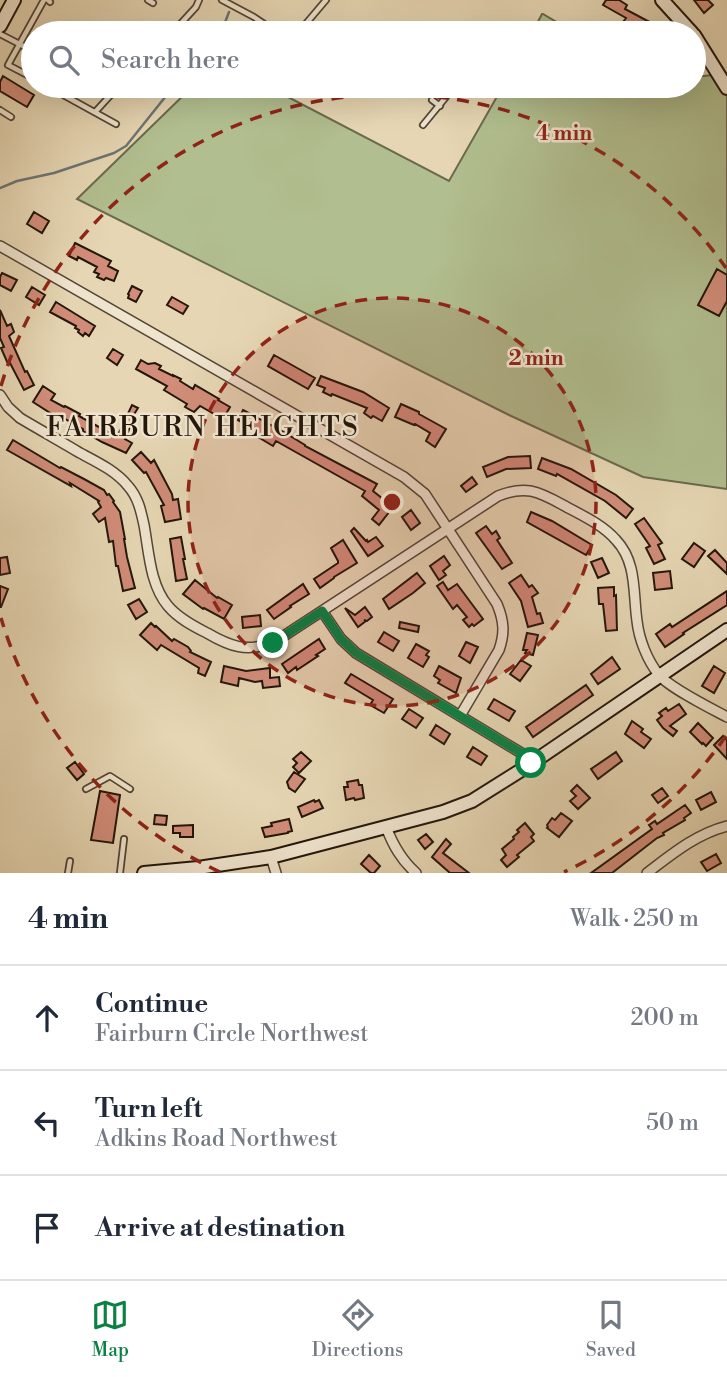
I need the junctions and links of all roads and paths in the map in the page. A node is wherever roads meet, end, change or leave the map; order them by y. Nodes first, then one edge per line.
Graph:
1 (14, 0) edge
2 (198, 0) edge
3 (222, 0) edge
4 (326, 0) edge
5 (662, 0) edge
6 (47, 1) edge
7 (320, 7) junction
8 (327, 13) dead end
9 (32, 21) edge
10 (183, 21) edge
11 (260, 21) edge
12 (309, 21) edge
13 (681, 21) edge
14 (0, 26) edge
15 (0, 34) edge
16 (21, 40) edge
17 (19, 44) junction
18 (706, 50) edge
19 (722, 69) edge
20 (21, 72) edge
21 (727, 88) edge
22 (71, 98) edge
23 (108, 98) edge
24 (445, 98) edge
25 (432, 100) dead end
26 (440, 106) junction
27 (0, 110) edge
28 (96, 111) junction
29 (11, 117) dead end
30 (116, 124) dead end
31 (423, 125) dead end
32 (0, 246) edge
33 (0, 395) edge
34 (448, 528) junction
35 (322, 611) junction
36 (727, 629) edge
37 (659, 676) junction
38 (460, 716) junction
39 (727, 717) edge
40 (531, 763) junction
41 (86, 789) dead end
42 (130, 789) dead end
43 (727, 826) edge
44 (386, 827) junction
45 (124, 839) dead end
46 (271, 857) junction
47 (70, 861) dead end
48 (68, 873) edge
49 (120, 873) edge
50 (144, 873) edge
51 (276, 873) edge
52 (416, 873) edge
53 (647, 873) edge

1 - 14 street
2 - 10 lane
3 - 11 lane
4 - 7 lane
5 - 13 street
6 - 9 lane
7 - 8 lane
7 - 12 lane
15 - 17 lane
16 - 17 lane
17 - 20 lane
18 - 19 street
19 - 21 street
22 - 28 lane
23 - 28 lane
24 - 26 lane
25 - 26 lane
26 - 31 lane
27 - 29 lane
28 - 30 lane
32 - 34 street
33 - 35 street
34 - 35 street
34 - 37 street
34 - 38 street
35 - 38 street
36 - 37 street
37 - 39 street
37 - 40 street
38 - 40 street
40 - 44 street
41 - 42 lane
43 - 53 street
44 - 46 street
44 - 52 street
45 - 49 lane
46 - 50 street
46 - 51 street
47 - 48 lane

